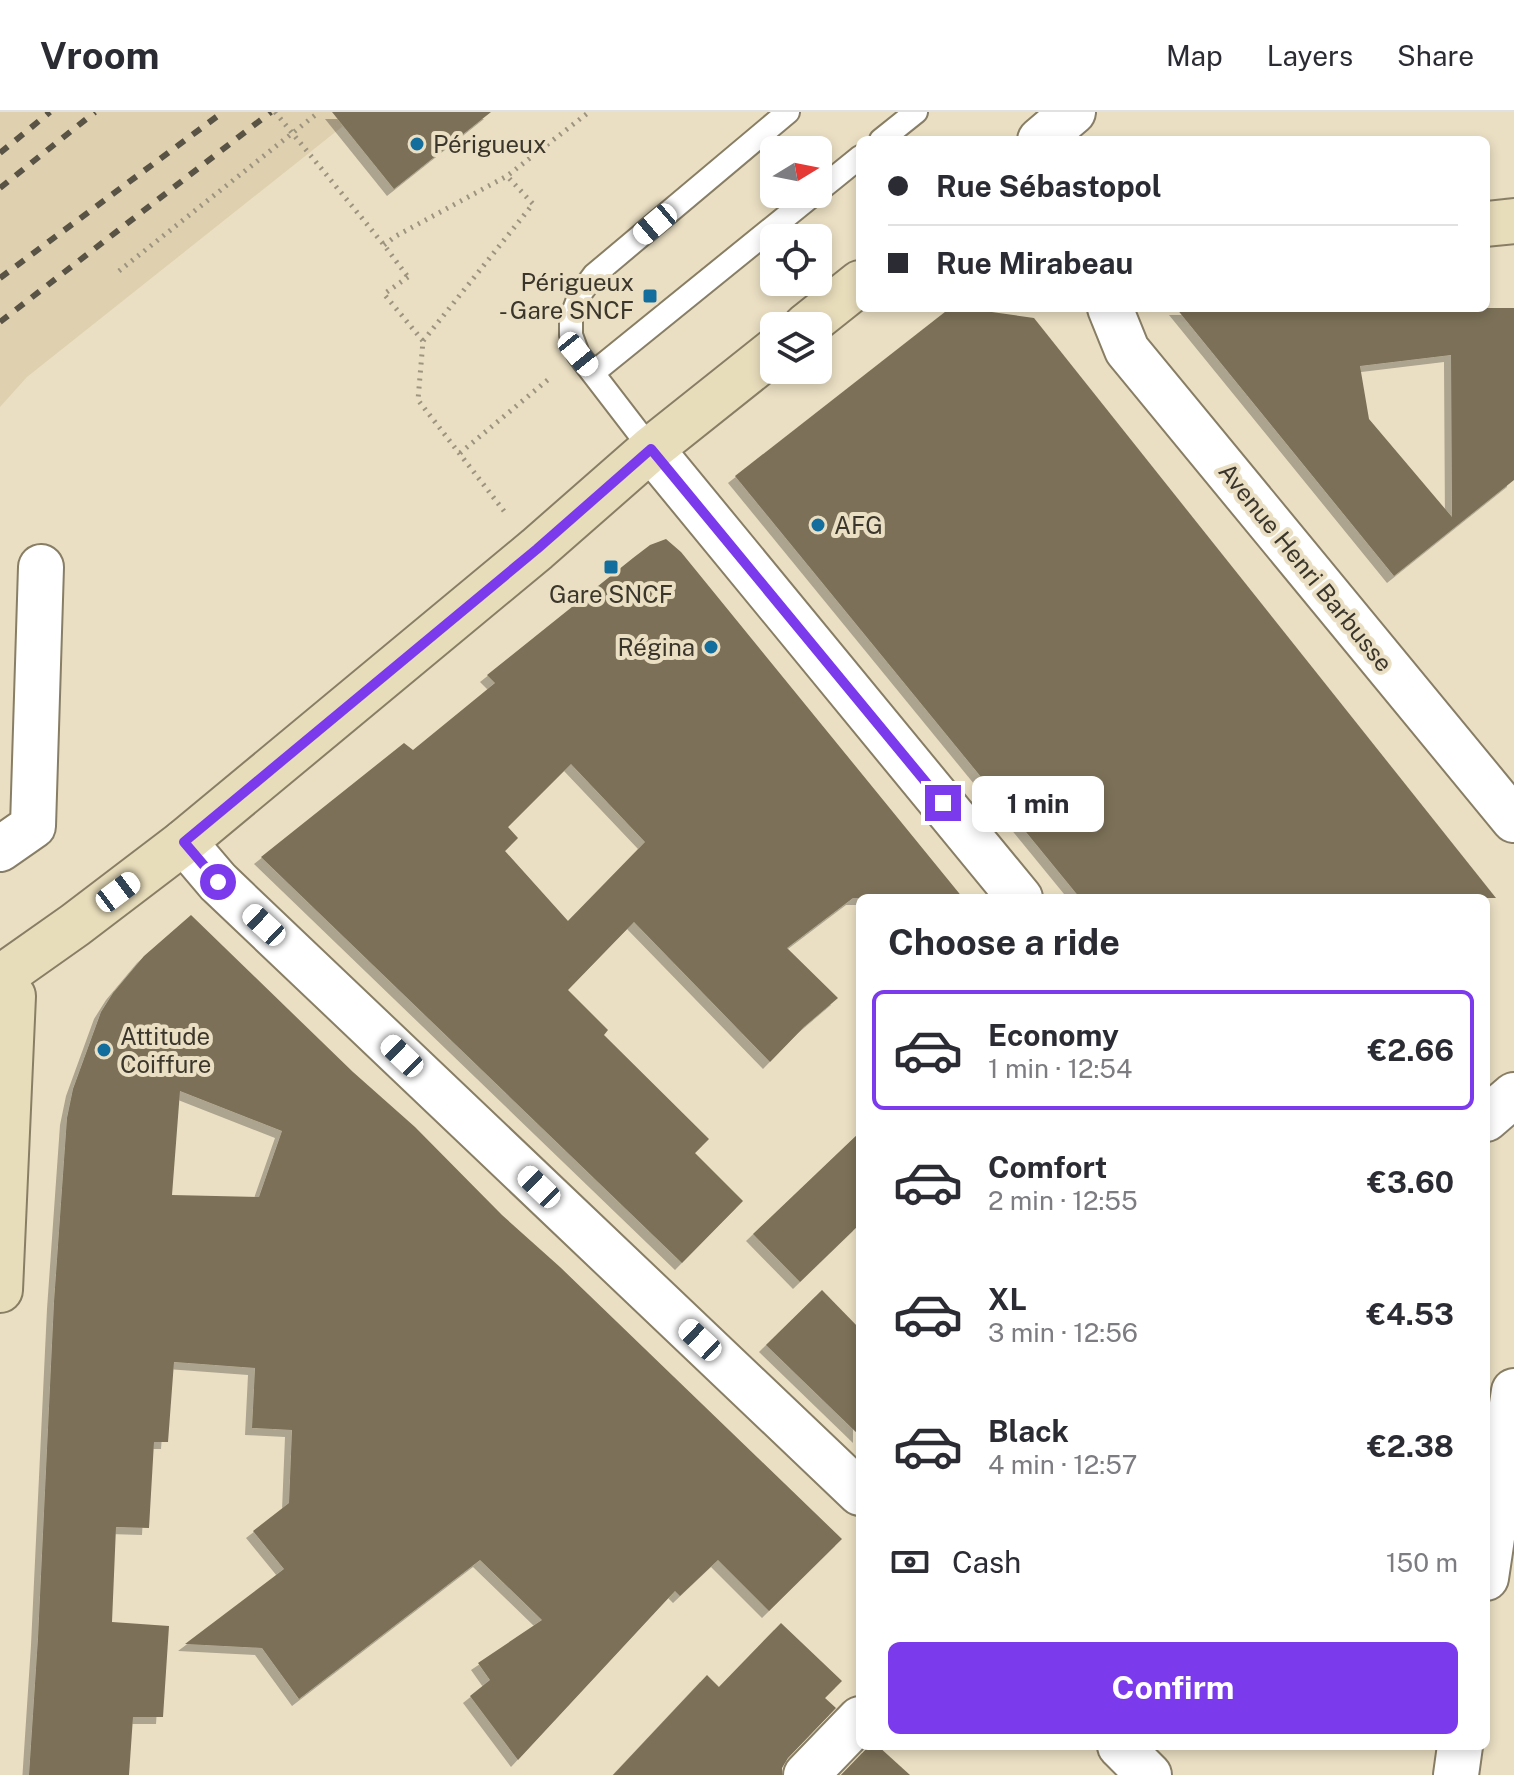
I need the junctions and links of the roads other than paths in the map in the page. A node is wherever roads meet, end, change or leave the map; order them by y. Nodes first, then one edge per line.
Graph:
1 (788, 112) edge
2 (916, 112) edge
3 (1073, 112) edge
4 (886, 136) edge
5 (1045, 136) edge
6 (856, 160) edge
7 (832, 179) edge
8 (796, 208) edge
9 (1514, 221) edge
10 (1490, 224) edge
11 (856, 286) edge
12 (824, 312) edge
13 (1112, 312) edge
14 (760, 362) edge
15 (593, 373) junction
16 (651, 449) junction
17 (41, 567) dead end
18 (1514, 820) edge
19 (184, 842) junction
20 (0, 849) edge
21 (1017, 894) edge
22 (0, 978) edge
23 (1514, 1095) edge
24 (1490, 1116) edge
25 (0, 1290) edge
26 (1514, 1391) edge
27 (856, 1489) edge
28 (1490, 1551) edge
29 (856, 1723) edge
30 (1124, 1750) edge
31 (1459, 1750) edge
32 (806, 1775) edge
33 (1149, 1775) edge
34 (1456, 1775) edge

1 - 15 lane
2 - 4 lane
3 - 5 street
6 - 7 lane
8 - 15 lane
9 - 10 street
11 - 12 street
13 - 18 street, Avenue Henri Barbusse
14 - 16 street
15 - 16 lane
16 - 19 street
16 - 21 street
17 - 20 street
19 - 22 street
19 - 27 street
22 - 25 street
23 - 24 street
26 - 28 street
29 - 32 street
30 - 33 street
31 - 34 street

